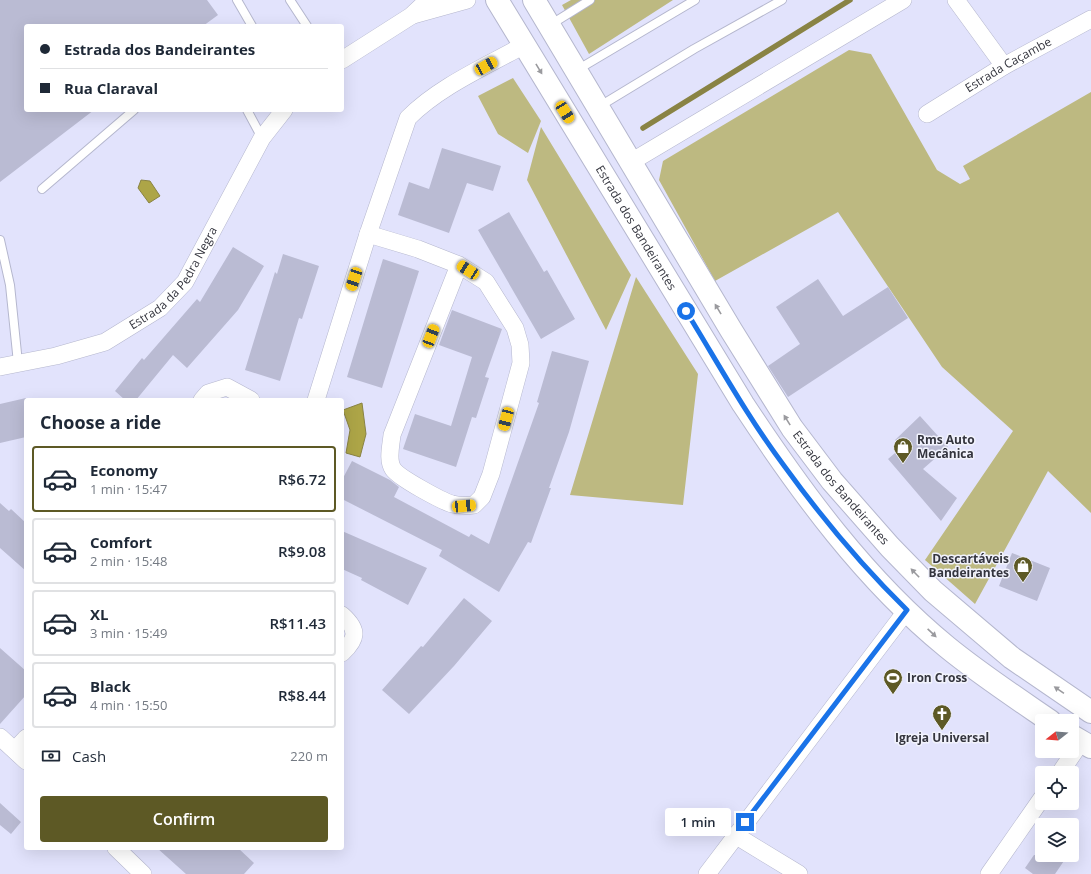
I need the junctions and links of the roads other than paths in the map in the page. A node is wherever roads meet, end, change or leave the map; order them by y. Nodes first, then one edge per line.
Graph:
1 (237, 0) edge
2 (290, 0) edge
3 (428, 0) edge
4 (467, 0) edge
5 (496, 0) edge
6 (534, 0) edge
7 (590, 0) edge
8 (695, 0) edge
9 (782, 0) edge
10 (903, 0) edge
11 (956, 0) edge
12 (411, 16) junction
13 (1091, 19) edge
14 (251, 24) edge
15 (306, 24) edge
16 (550, 25) junction
17 (524, 45) junction
18 (344, 59) edge
19 (1004, 66) junction
20 (576, 70) junction
21 (598, 107) junction
22 (132, 112) edge
23 (248, 112) edge
24 (282, 112) edge
25 (927, 114) dead end
26 (262, 138) junction
27 (631, 162) junction
28 (42, 189) dead end
29 (368, 234) junction
30 (0, 240) edge
31 (459, 265) junction
32 (18, 364) junction
33 (0, 367) edge
34 (204, 398) edge
35 (247, 398) edge
36 (317, 398) edge
37 (907, 610) junction
38 (344, 617) edge
39 (344, 651) edge
40 (1091, 712) edge
41 (1040, 714) edge
42 (0, 737) edge
43 (1082, 742) edge
44 (22, 750) edge
45 (1065, 766) edge
46 (1035, 808) edge
47 (736, 835) junction
48 (118, 850) edge
49 (143, 874) edge
50 (707, 874) edge
51 (799, 874) edge
52 (989, 874) edge

1 - 14 lane
2 - 15 lane
3 - 12 street
4 - 12 street
5 - 17 main road, Estrada dos Bandeirantes
6 - 16 main road, Estrada dos Bandeirantes
7 - 16 lane
8 - 20 lane
9 - 21 lane
10 - 27 street
11 - 19 street
12 - 18 street
13 - 19 street, Estrada Caçambe
16 - 20 main road, Estrada dos Bandeirantes
17 - 29 street
17 -> 37 main road, Estrada dos Bandeirantes
19 - 25 street, Estrada Caçambe
20 - 21 main road, Estrada dos Bandeirantes
21 - 27 main road, Estrada dos Bandeirantes
22 - 28 lane
23 - 26 lane
24 - 26 street, Estrada da Pedra Negra
26 - 32 street, Estrada da Pedra Negra
40 -> 27 main road, Estrada dos Bandeirantes
29 - 31 street
29 - 36 street
30 - 32 lane
31 - 31 street
32 - 33 street, Estrada da Pedra Negra
34 - 35 street
37 -> 41 main road, Estrada dos Bandeirantes
37 - 47 street
38 - 39 street
42 - 44 street
43 - 45 street
46 - 52 street
47 - 50 street
47 - 51 street
48 - 49 street

